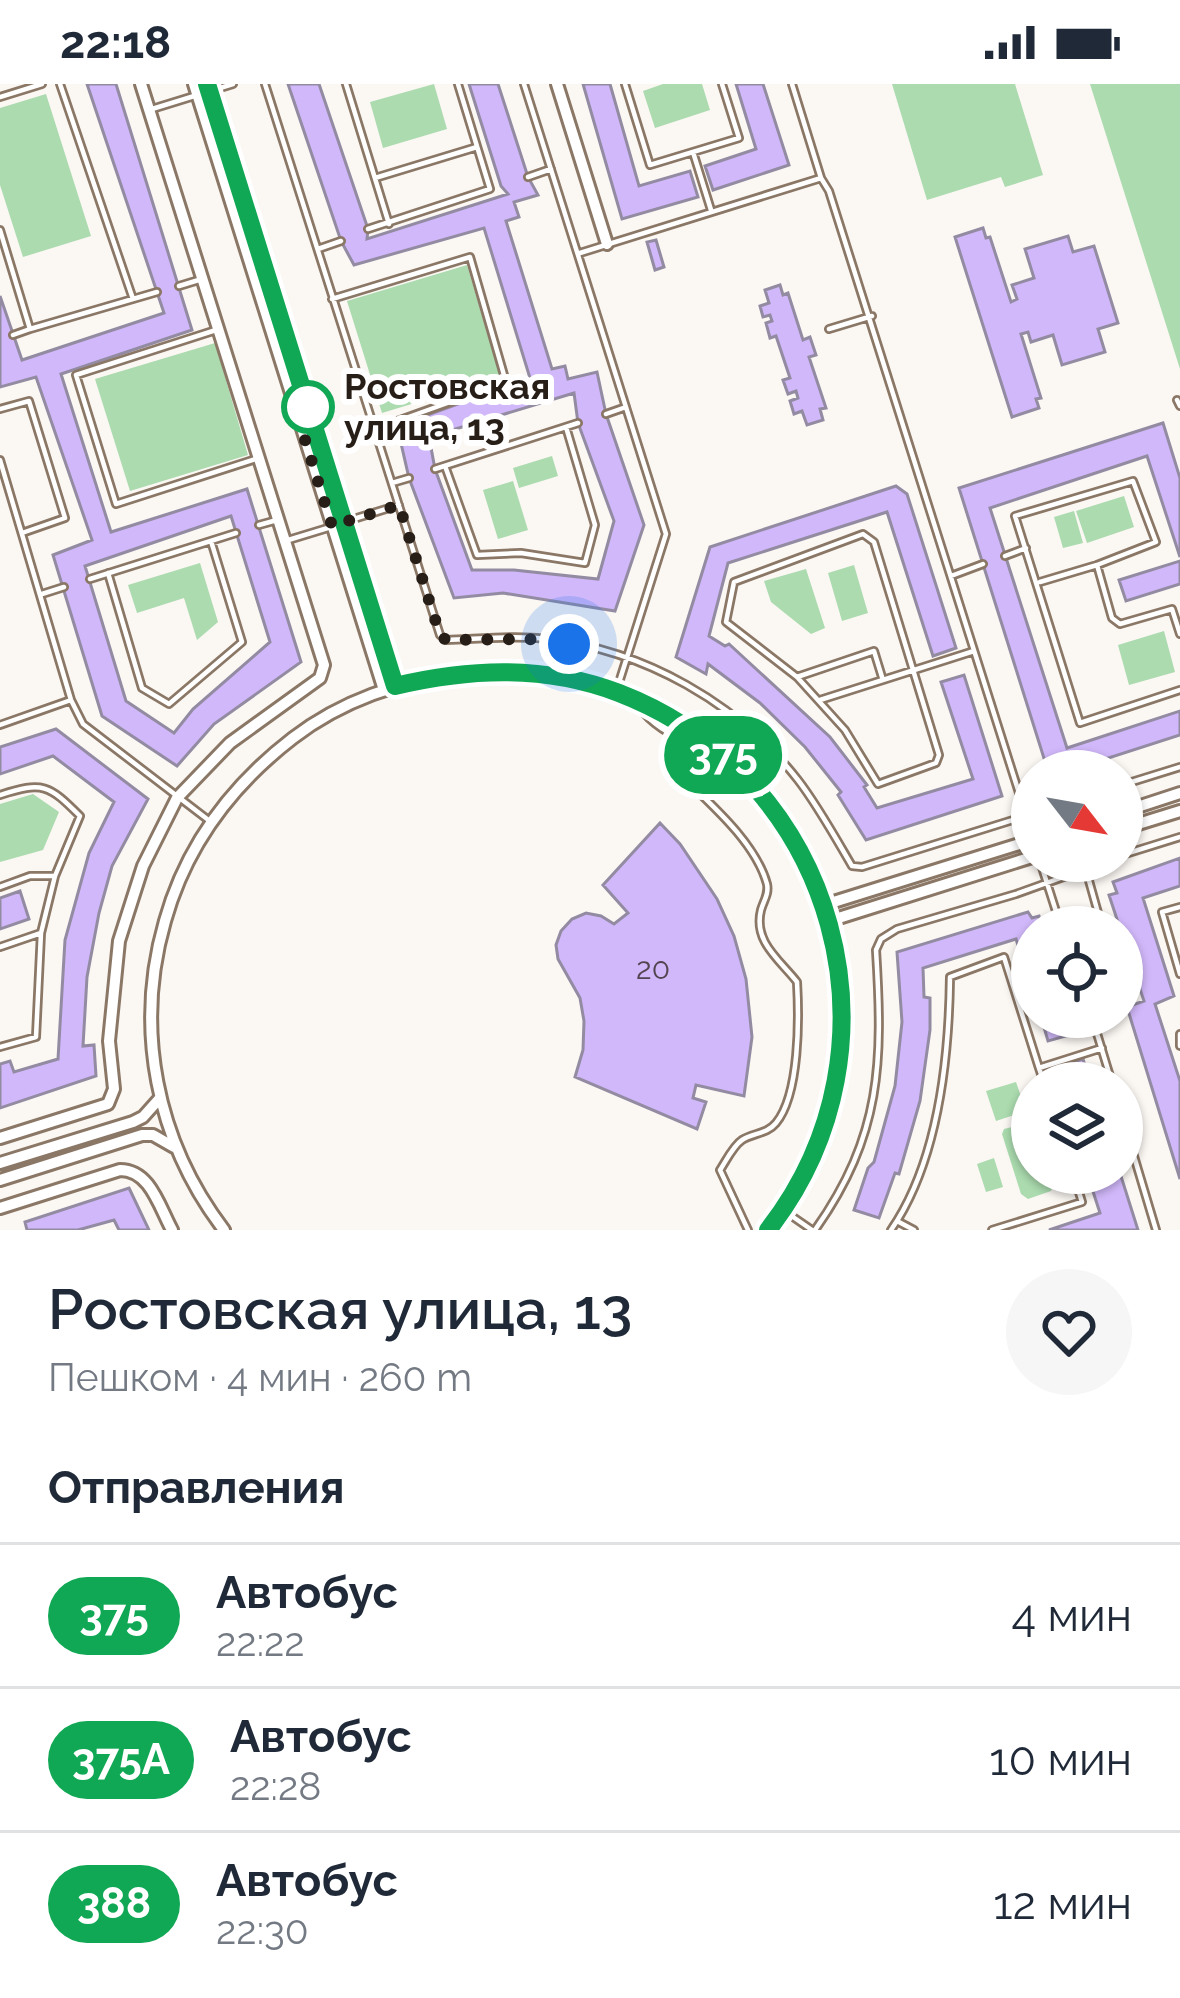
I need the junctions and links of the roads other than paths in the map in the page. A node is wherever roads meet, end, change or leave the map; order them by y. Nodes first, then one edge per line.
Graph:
1 (42, 84) edge
2 (60, 84) edge
3 (141, 84) edge
4 (233, 84) edge
5 (265, 84) edge
6 (346, 84) edge
7 (458, 84) edge
8 (524, 84) edge
9 (557, 84) edge
10 (625, 84) edge
11 (722, 84) edge
12 (792, 84) edge
13 (202, 89) edge
14 (0, 97) edge
15 (150, 110) junction
16 (477, 147) junction
17 (693, 152) junction
18 (551, 169) junction
19 (528, 177) dead end
20 (375, 178) junction
21 (821, 178) junction
22 (501, 186) dead end
23 (490, 189) junction
24 (711, 212) junction
25 (389, 224) junction
26 (368, 229) dead end
27 (0, 230) edge
28 (341, 241) dead end
29 (607, 244) junction
30 (316, 249) junction
31 (578, 254) junction
32 (203, 279) junction
33 (179, 286) dead end
34 (158, 292) dead end
35 (133, 299) junction
36 (332, 299) junction
37 (872, 316) junction
38 (30, 329) junction
39 (219, 329) junction
40 (829, 329) dead end
41 (13, 335) dead end
42 (626, 407) junction
43 (0, 409) edge
44 (606, 414) dead end
45 (578, 423) dead end
46 (566, 427) junction
47 (374, 429) junction
48 (259, 458) junction
49 (0, 460) edge
50 (445, 466) junction
51 (435, 469) dead end
52 (409, 478) dead end
53 (392, 483) junction
54 (399, 505) junction
55 (278, 519) junction
56 (338, 524) junction
57 (259, 525) dead end
58 (236, 532) dead end
59 (22, 533) junction
60 (211, 541) junction
61 (285, 541) junction
62 (1026, 548) junction
63 (1005, 556) dead end
64 (982, 564) dead end
65 (1097, 565) junction
66 (108, 573) junction
67 (951, 575) junction
68 (90, 579) dead end
69 (1037, 583) junction
70 (64, 587) dead end
71 (42, 594) junction
72 (1180, 634) edge
73 (974, 651) junction
74 (626, 658) junction
75 (913, 669) junction
76 (797, 677) junction
77 (883, 679) junction
78 (390, 688) junction
79 (1180, 690) edge
80 (616, 692) junction
81 (71, 700) junction
82 (818, 700) junction
83 (637, 701) junction
84 (0, 724) edge
85 (1011, 761) edge
86 (1180, 767) edge
87 (1143, 778) edge
88 (1180, 794) edge
89 (0, 795) edge
90 (177, 798) junction
91 (1143, 805) edge
92 (1180, 811) edge
93 (1011, 821) edge
94 (211, 822) junction
95 (1143, 822) edge
96 (1180, 837) edge
97 (1011, 844) edge
98 (1143, 848) edge
99 (1011, 864) edge
100 (56, 876) junction
101 (1044, 882) edge
102 (0, 887) edge
103 (824, 905) junction
104 (1180, 907) edge
105 (829, 921) junction
106 (40, 933) junction
107 (0, 947) edge
108 (1179, 963) edge
109 (1180, 974) edge
110 (1180, 1034) edge
111 (1099, 1038) edge
112 (1180, 1046) edge
113 (0, 1047) edge
114 (1102, 1048) junction
115 (1037, 1062) edge
116 (1058, 1062) edge
117 (1106, 1062) edge
118 (160, 1098) junction
119 (0, 1138) edge
120 (176, 1148) junction
121 (0, 1163) edge
122 (0, 1180) edge
123 (1143, 1186) edge
124 (1079, 1194) edge
125 (0, 1208) edge
126 (783, 1210) junction
127 (897, 1221) junction
128 (172, 1230) edge
129 (224, 1230) edge
130 (748, 1230) edge
131 (768, 1230) edge
132 (814, 1230) edge
133 (891, 1230) edge
134 (914, 1230) edge
135 (992, 1230) edge
136 (1156, 1230) edge

1 - 14 lane
2 - 35 lane
3 - 15 street
4 - 13 lane
5 - 30 lane
6 - 20 lane
7 - 16 lane
8 - 18 lane
9 - 29 street
10 - 17 lane
11 - 17 lane
12 - 21 lane
13 - 15 lane
13 - 56 street
15 - 32 street
16 - 20 lane
16 - 23 lane
17 - 24 lane
18 - 19 lane
18 - 31 lane
20 - 25 lane
21 - 24 lane
21 - 37 lane
22 - 23 lane
23 - 25 lane
24 - 29 lane
25 - 26 lane
27 - 38 lane
28 - 30 lane
29 - 31 lane
30 - 36 lane
31 - 42 lane
32 - 33 lane
32 - 39 street
34 - 35 lane
35 - 38 lane
36 - 47 lane
36 - 47 lane
37 - 40 lane
37 - 67 lane
38 - 41 lane
39 - 48 street
39 - 48 lane
42 - 44 lane
42 - 74 lane
43 - 59 lane
45 - 46 lane
46 - 50 lane
46 - 50 lane
47 - 53 lane
48 - 55 street
49 - 59 lane
50 - 51 lane
52 - 53 lane
53 - 54 lane
54 - 56 lane
54 - 74 lane
55 - 57 lane
55 - 61 street
56 - 61 lane
56 - 78 street
58 - 60 lane
59 - 71 lane
60 - 66 lane
60 - 66 lane
61 - 90 street
62 - 63 lane
62 - 65 lane
62 - 69 lane
64 - 67 lane
65 - 69 lane
65 - 72 lane
66 - 68 lane
67 - 73 lane
69 - 79 lane
70 - 71 lane
71 - 81 lane
73 - 75 lane
73 - 85 lane
74 - 80 lane
74 - 93 lane
75 - 76 lane
75 - 77 lane
75 - 82 lane
76 - 77 lane
76 - 82 lane
77 - 82 lane
78 - 80 street
78 - 94 street
80 - 83 street
81 - 84 lane
81 - 90 lane
83 - 103 street
83 - 130 lane
86 - 87 lane
88 - 91 street
89 - 100 lane
90 - 94 lane
90 - 119 street
92 - 95 street
94 - 118 street
96 - 98 lane
97 - 103 street
99 - 105 street
100 - 102 lane
100 - 106 lane
101 - 132 lane
103 - 105 street
104 - 108 lane
105 - 126 street
106 - 107 lane
106 - 113 lane
108 - 109 lane
110 - 112 lane
111 - 114 lane
114 - 116 lane
114 - 117 lane
115 - 127 lane
118 - 120 street
118 - 121 street
120 - 122 street
120 - 129 street
123 - 136 lane
124 - 135 lane
125 - 128 street
126 - 131 street
126 - 132 lane
127 - 133 lane
127 - 134 lane

